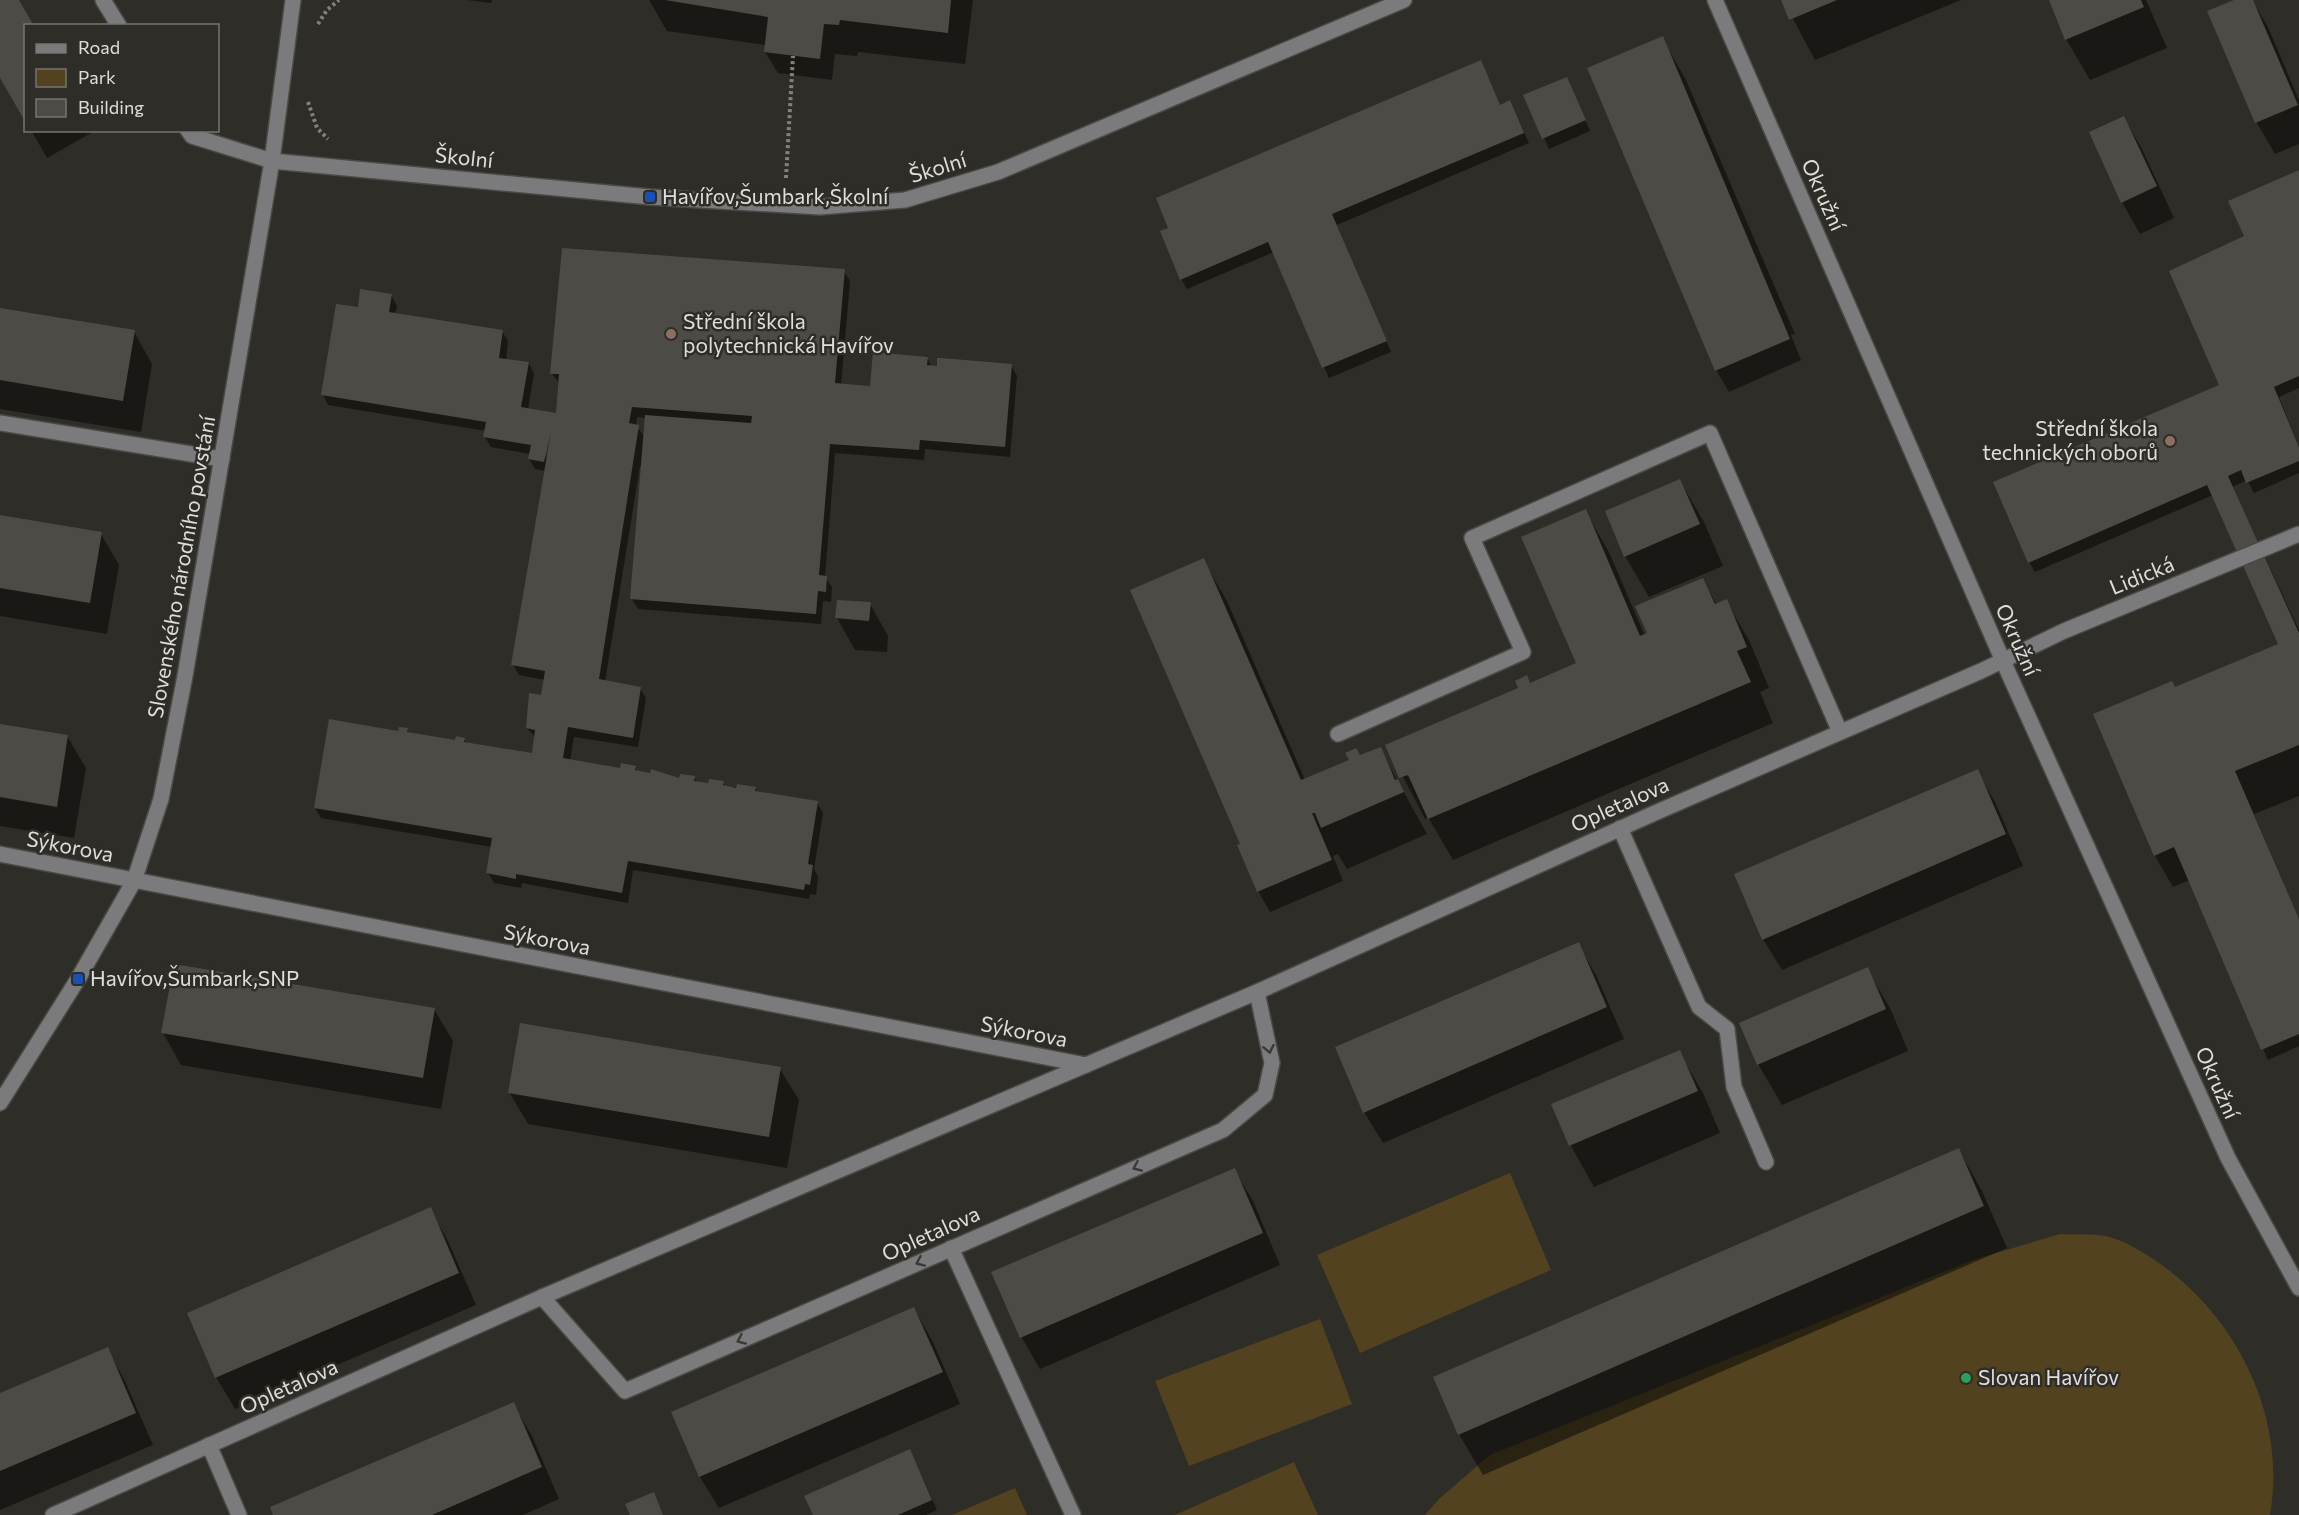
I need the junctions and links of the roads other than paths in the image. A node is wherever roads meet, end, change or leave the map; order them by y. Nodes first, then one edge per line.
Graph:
1 (103, 0) edge
2 (293, 0) edge
3 (1404, 0) edge
4 (1715, 0) edge
5 (118, 24) edge
6 (189, 132) edge
7 (272, 161) junction
8 (0, 423) edge
9 (222, 459) junction
10 (2299, 534) edge
11 (2002, 661) junction
12 (1840, 732) junction
13 (1338, 734) dead end
14 (1620, 828) junction
15 (0, 854) edge
16 (134, 881) junction
17 (1257, 992) junction
18 (1086, 1065) junction
19 (0, 1104) edge
20 (1766, 1162) dead end
21 (951, 1248) junction
22 (2299, 1288) edge
23 (542, 1297) junction
24 (209, 1446) junction
25 (53, 1515) edge
26 (239, 1515) edge
27 (1073, 1515) edge

1 - 5 street
2 - 7 street, Slovenského národního povstání
3 - 7 street, Školní
4 - 11 street, Okružní
6 - 7 street, Školní
7 - 9 street, Slovenského národního povstání
8 - 9 street
9 - 16 street, Slovenského národního povstání
10 - 11 street, Lidická
11 - 12 street, Opletalova
11 - 22 street, Okružní
12 - 13 street
12 - 14 street, Opletalova
14 - 17 street, Opletalova
14 - 20 street
15 - 16 street, Sýkorova
16 - 18 street, Sýkorova
16 - 19 street, Slovenského národního povstání
17 - 18 street, Opletalova
17 -> 21 street, Opletalova
18 - 23 street, Opletalova
21 -> 23 street, Opletalova
21 - 27 street
23 - 24 street, Opletalova
24 - 25 street, Opletalova
24 - 26 street

